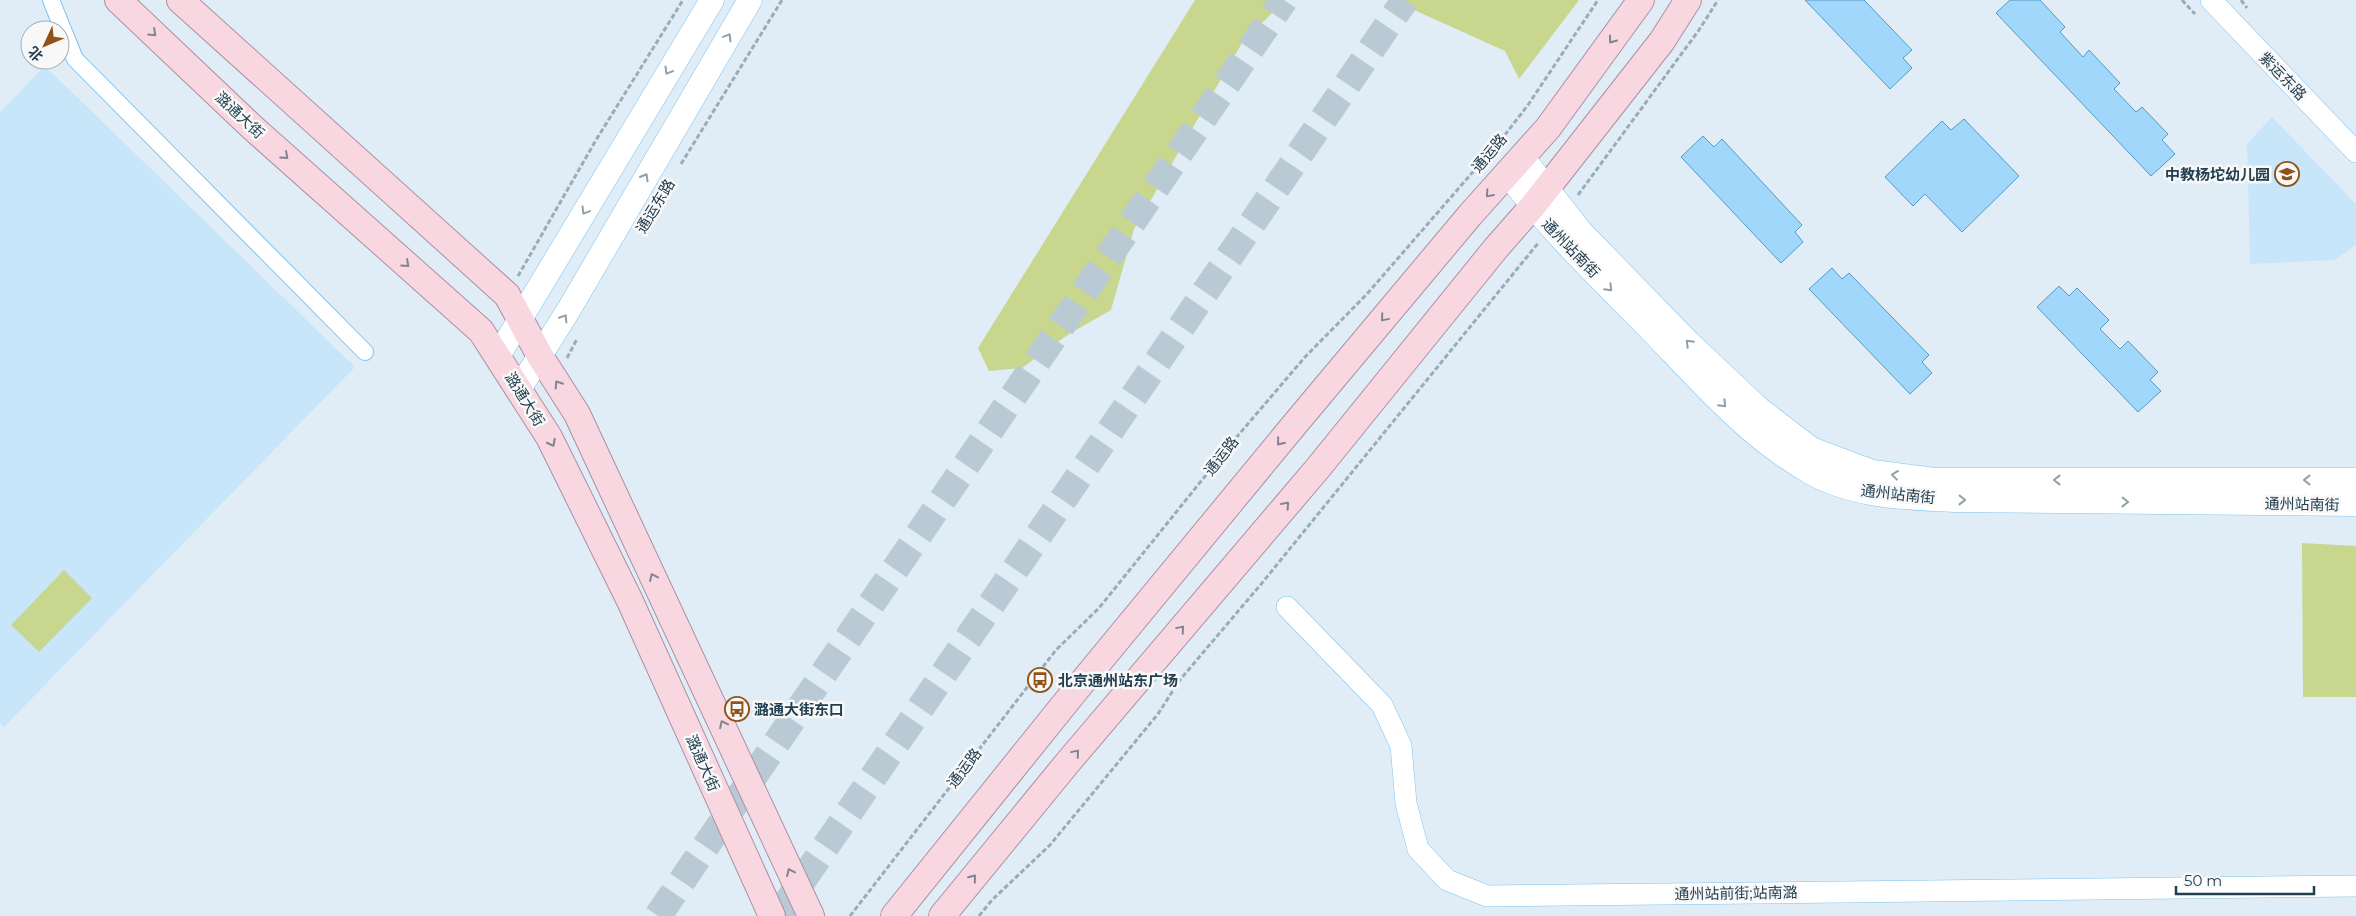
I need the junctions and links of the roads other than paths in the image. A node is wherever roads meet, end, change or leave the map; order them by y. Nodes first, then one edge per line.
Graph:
1 (51, 0) edge
2 (118, 0) edge
3 (180, 0) edge
4 (712, 0) edge
5 (750, 0) edge
6 (1641, 0) edge
7 (1688, 0) edge
8 (2211, 0) edge
9 (2356, 152) edge
10 (1514, 165) junction
11 (1540, 197) junction
12 (1558, 220) junction
13 (520, 321) junction
14 (365, 352) dead end
15 (498, 356) junction
16 (540, 356) junction
17 (519, 388) junction
18 (2356, 480) edge
19 (2356, 504) edge
20 (1287, 607) dead end
21 (2356, 886) edge
22 (772, 916) edge
23 (811, 916) edge
24 (894, 916) edge
25 (942, 916) edge

1 - 14 street
2 -> 15 main road, 潞通大街
3 - 13 main road
4 -> 13 main road
16 -> 5 main road, 通运东路
6 -> 10 main road, 通运路
7 - 11 main road
8 - 9 street, 紫运东路
10 - 11 main road, 通州站南街
10 -> 24 main road, 通运路
11 - 12 main road, 通州站南街
25 -> 11 main road
18 -> 12 main road, 通州站南街
12 -> 19 main road, 通州站南街
13 - 15 main road
13 - 16 main road
15 - 17 main road, 潞通大街
16 - 17 main road, 通运东路
23 -> 16 main road
17 -> 22 main road, 潞通大街
20 - 21 street, 通州站前街;站南潞

